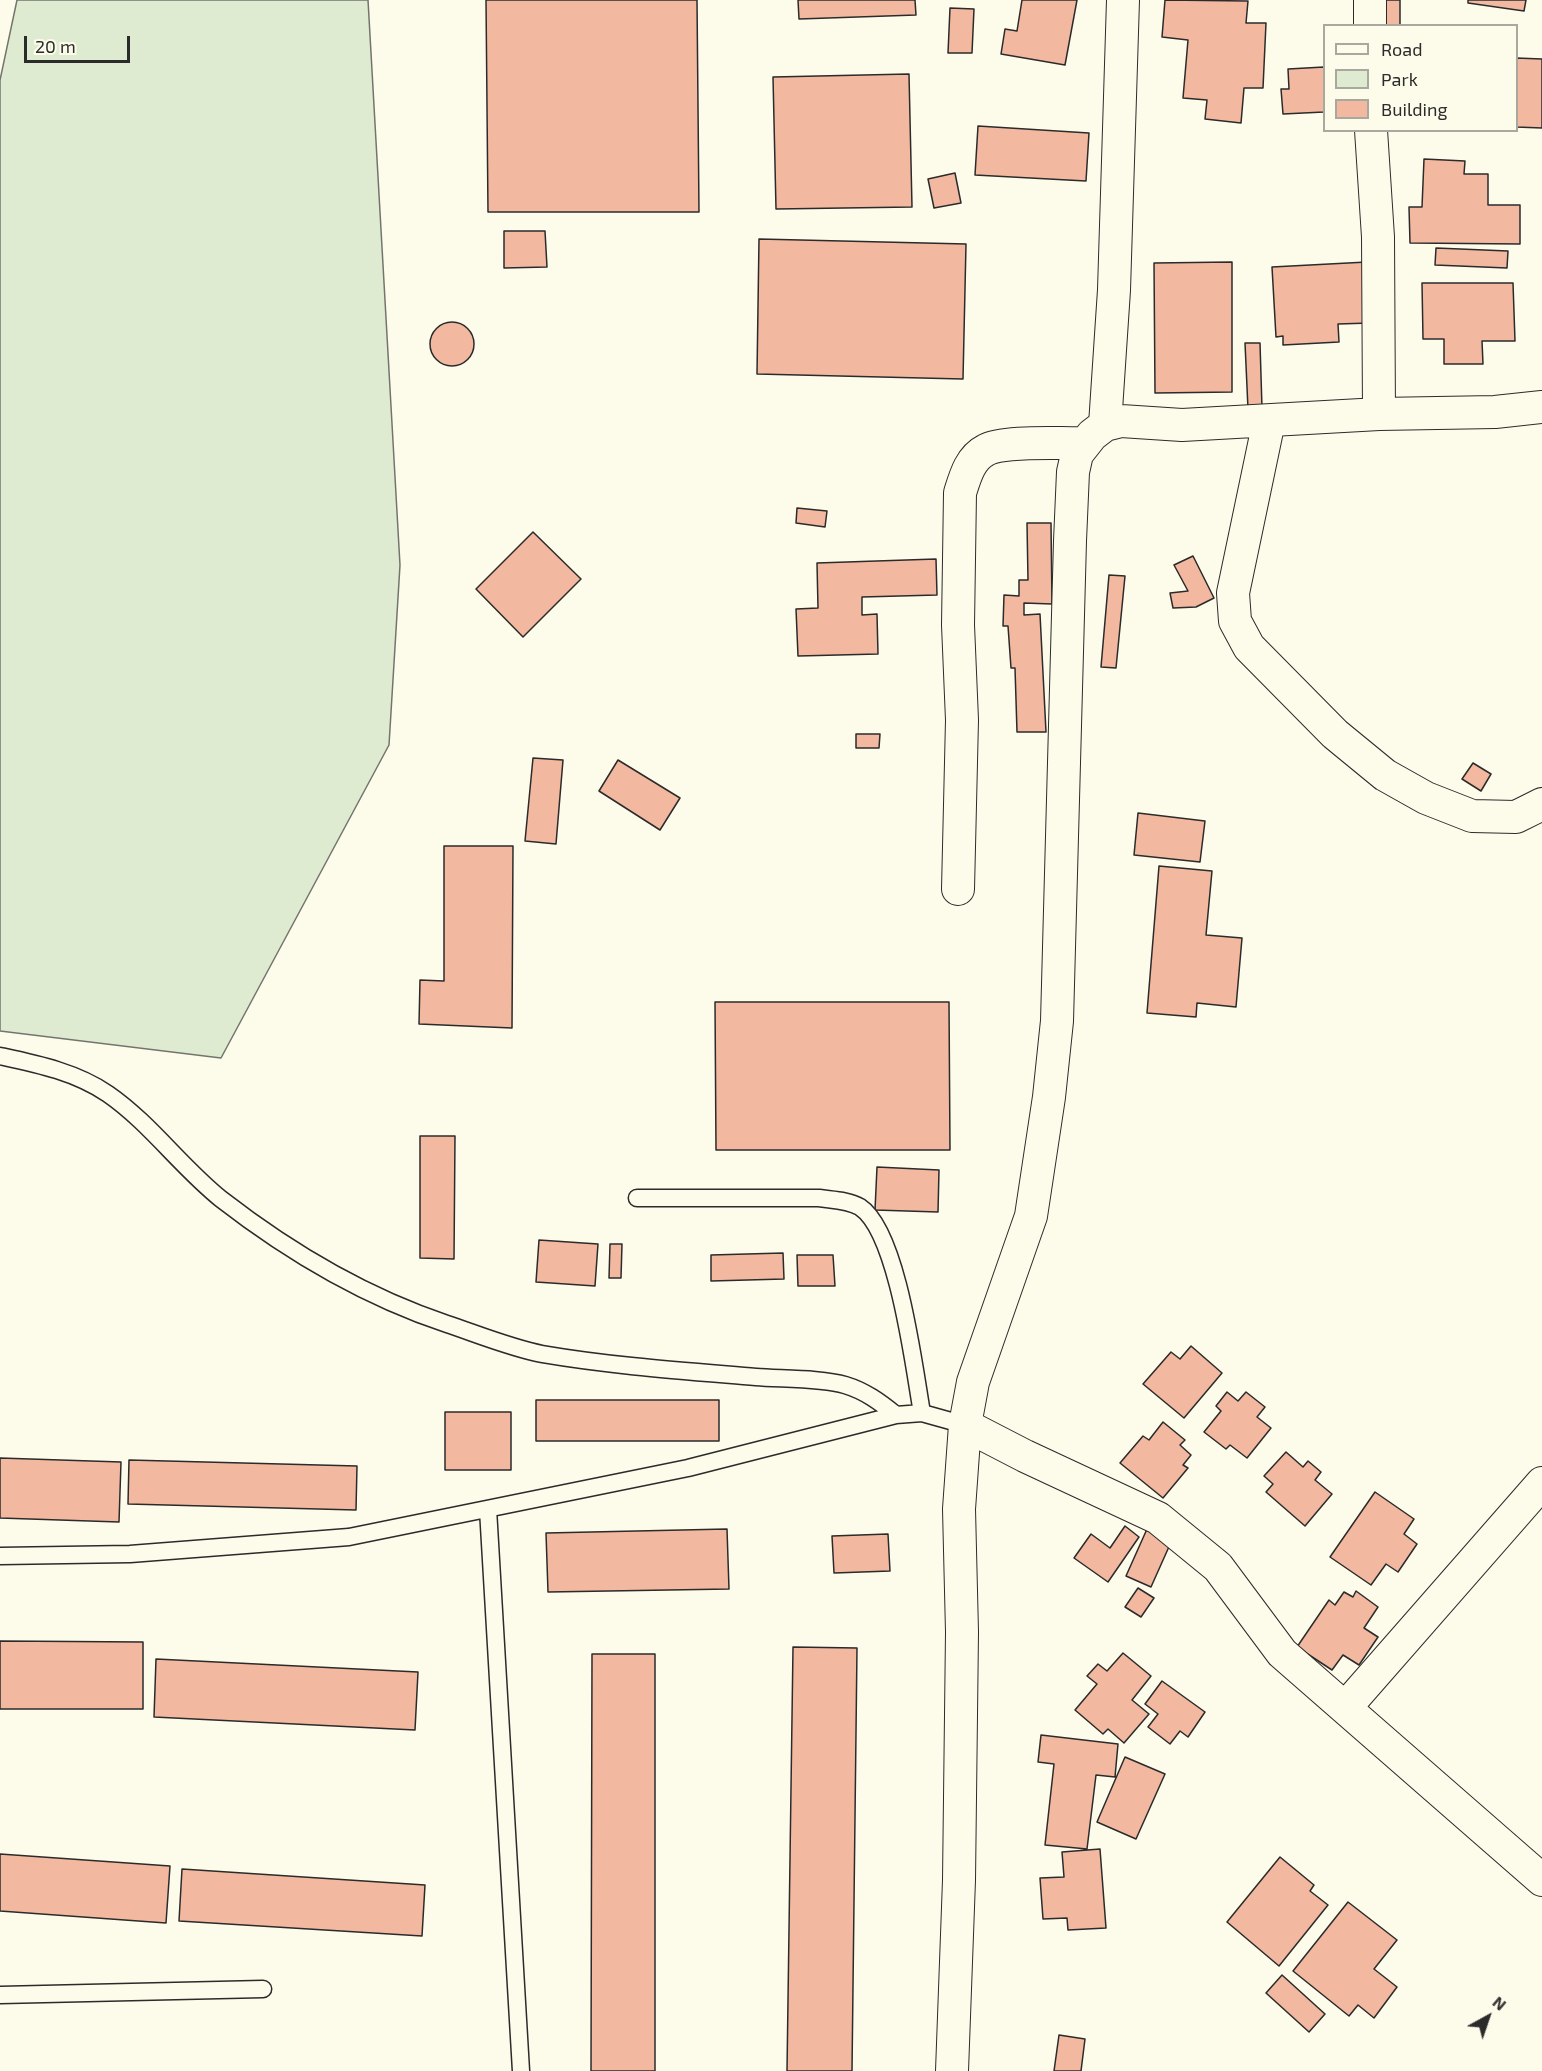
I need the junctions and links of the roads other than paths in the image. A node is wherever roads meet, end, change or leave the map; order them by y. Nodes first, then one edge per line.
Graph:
1 (1123, 0) edge
2 (1370, 0) edge
3 (1370, 24) edge
4 (1371, 132) edge
5 (1542, 407) edge
6 (1379, 414) junction
7 (1269, 421) junction
8 (1094, 434) junction
9 (1542, 804) edge
10 (958, 889) dead end
11 (0, 1056) edge
12 (637, 1198) dead end
13 (922, 1413) junction
14 (896, 1415) junction
15 (965, 1425) junction
16 (1542, 1483) edge
17 (488, 1509) junction
18 (0, 1556) edge
19 (1345, 1708) junction
20 (1542, 1880) edge
21 (263, 1989) dead end
22 (0, 1995) edge
23 (521, 2071) edge
24 (952, 2071) edge

1 - 8 street
2 - 3 street
4 - 6 street
5 - 6 street
6 - 7 street
7 - 8 street
7 - 9 street
8 - 10 street
8 - 15 street
11 - 14 lane
12 - 13 lane
13 - 14 lane
13 - 15 lane
14 - 17 lane
15 - 19 street
15 - 24 street
16 - 19 street
17 - 18 lane
17 - 23 lane
19 - 20 street
21 - 22 lane

